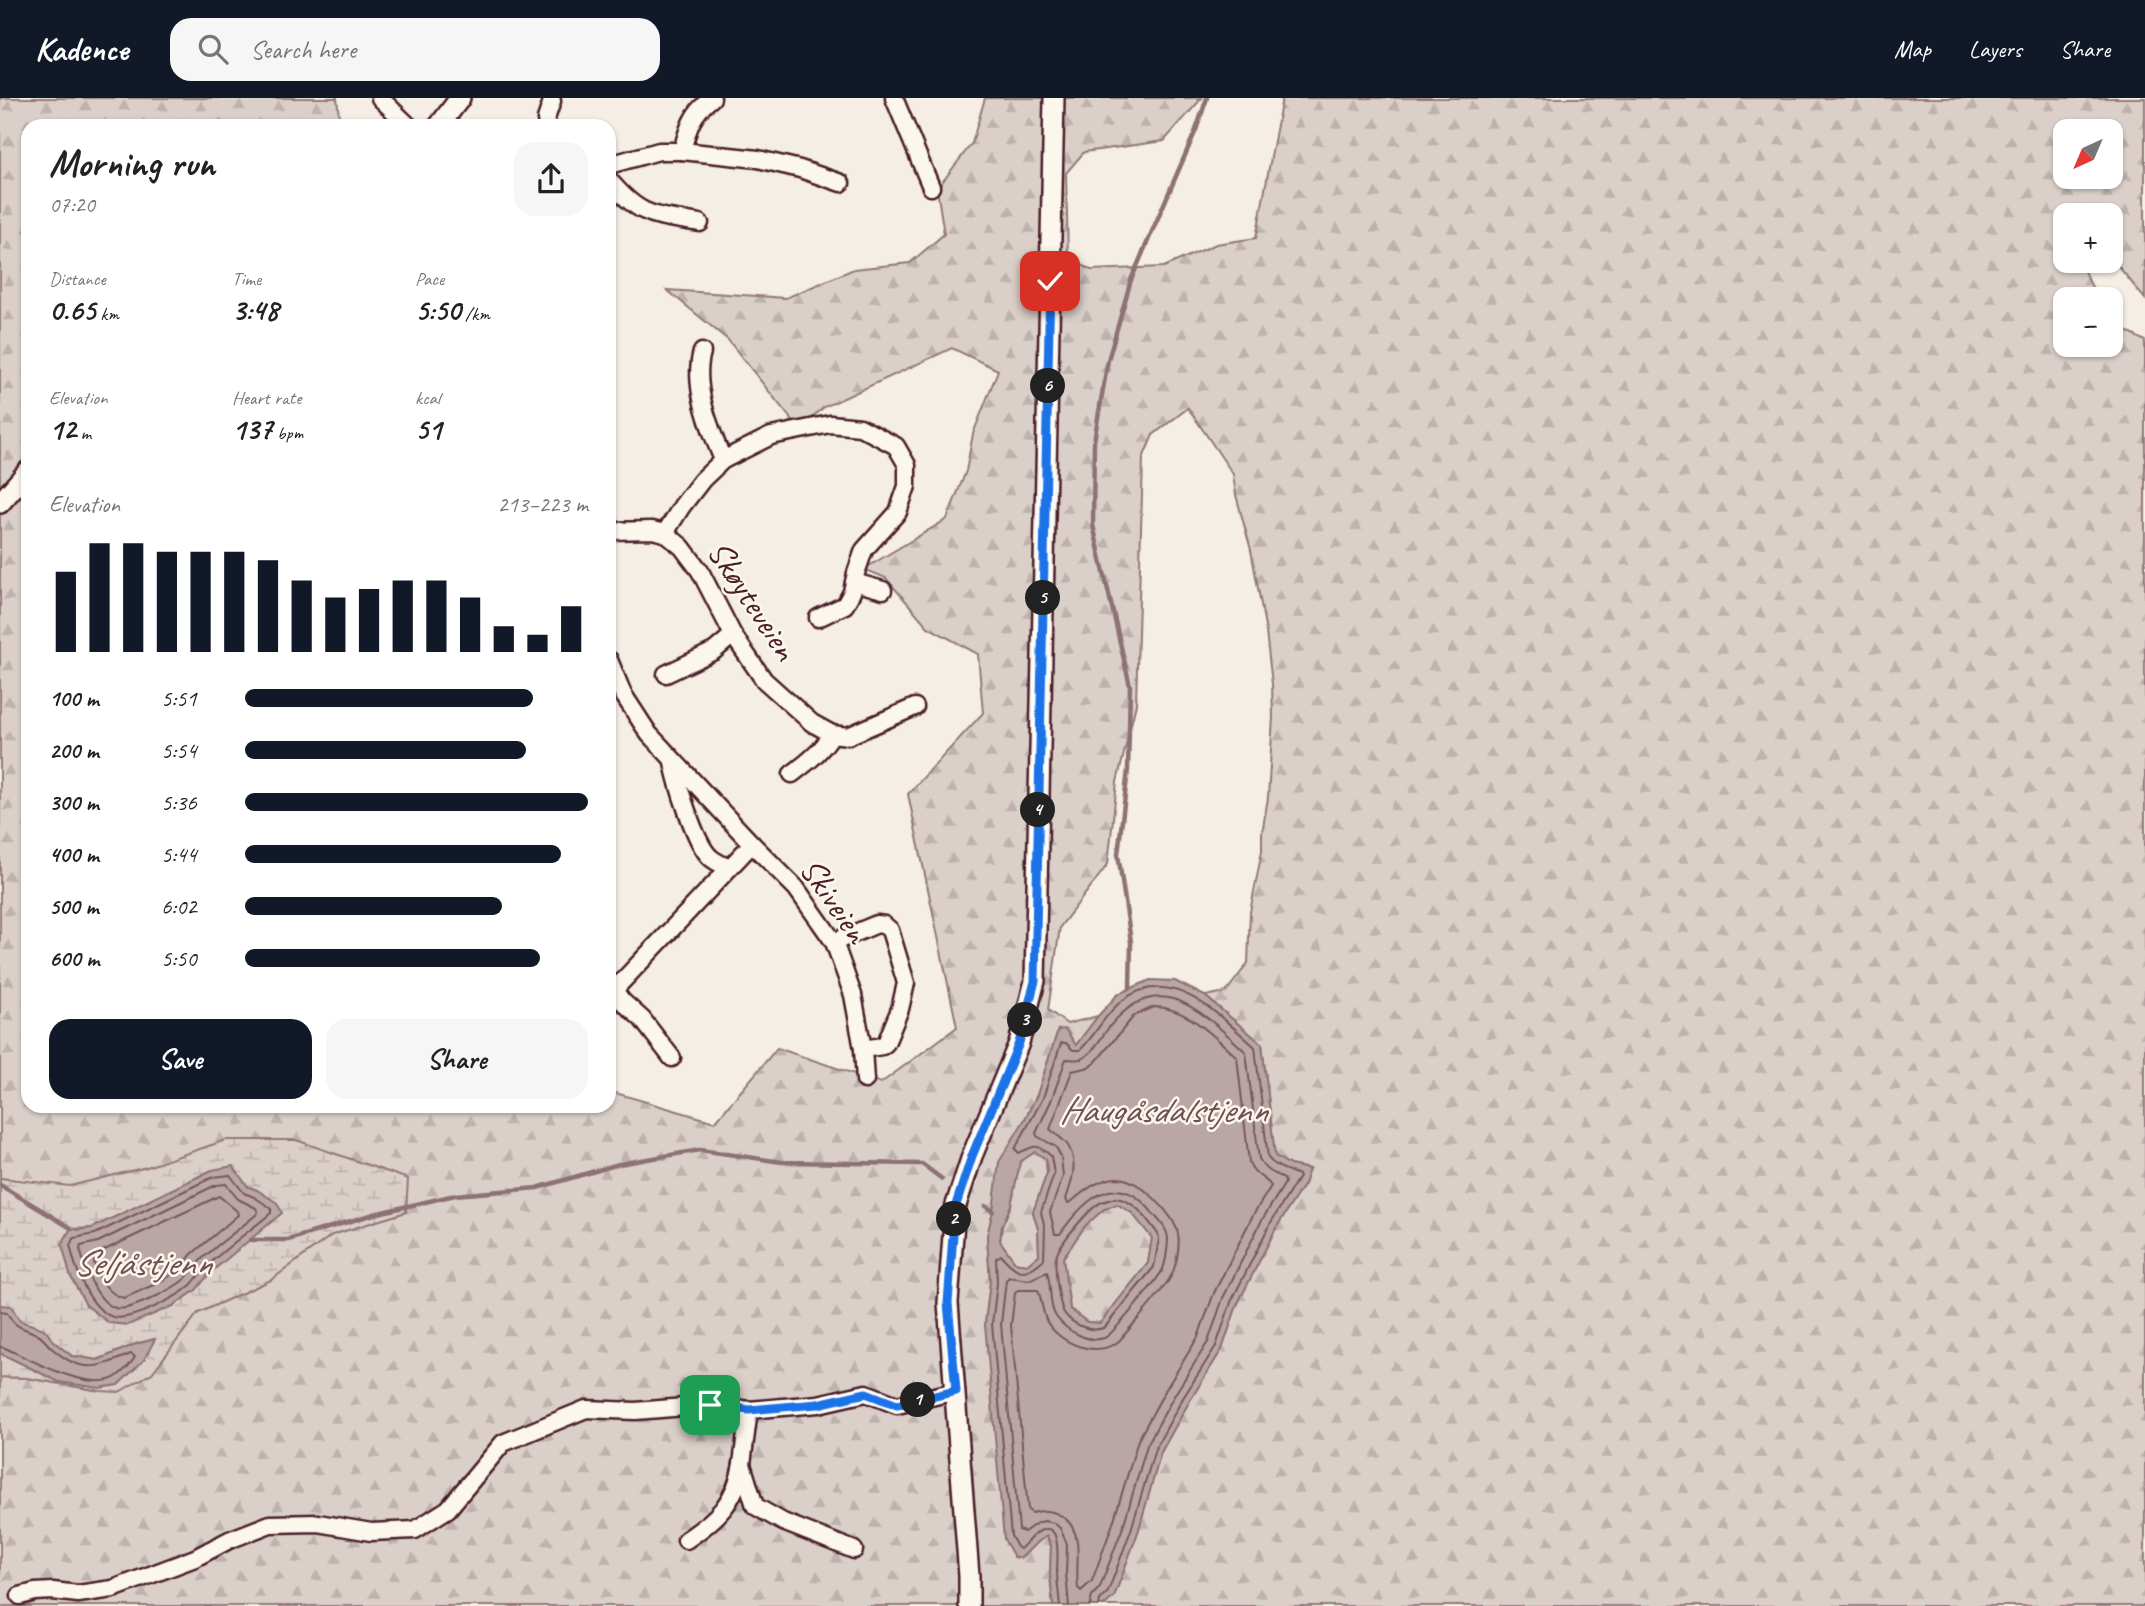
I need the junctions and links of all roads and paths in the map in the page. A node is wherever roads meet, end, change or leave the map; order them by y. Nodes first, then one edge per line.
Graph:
1 (380, 98) edge
2 (460, 98) edge
3 (894, 98) edge
4 (1054, 98) edge
5 (705, 100) edge
6 (552, 101) dead end
7 (402, 119) edge
8 (444, 119) edge
9 (546, 119) edge
10 (682, 151) junction
11 (616, 163) edge
12 (841, 183) dead end
13 (931, 187) dead end
14 (616, 188) edge
15 (699, 222) dead end
16 (702, 352) dead end
17 (723, 460) junction
18 (21, 479) edge
19 (0, 503) edge
20 (616, 531) edge
21 (665, 533) junction
22 (854, 583) junction
23 (883, 590) dead end
24 (818, 618) dead end
25 (733, 635) junction
26 (666, 674) dead end
27 (616, 677) edge
28 (915, 707) dead end
29 (832, 734) junction
30 (673, 760) junction
31 (792, 774) dead end
32 (752, 844) junction
33 (729, 868) junction
34 (834, 942) junction
35 (616, 987) edge
36 (616, 995) edge
37 (863, 1049) junction
38 (672, 1058) dead end
39 (865, 1080) dead end
40 (956, 1391) junction
41 (749, 1410) junction
42 (742, 1464) junction
43 (685, 1540) dead end
44 (854, 1550) dead end
45 (20, 1596) dead end
46 (970, 1606) edge

1 - 7 street
2 - 8 main road
3 - 13 street
4 - 40 main road
5 - 10 street
6 - 9 street
10 - 11 street
10 - 12 street
14 - 15 street
16 - 17 street
17 - 21 street
17 - 22 street
18 - 19 main road
20 - 21 street, Skøyteveien
21 - 25 street, Skøyteveien
22 - 23 street
22 - 24 street
25 - 26 street
25 - 29 street, Skøyteveien
27 - 30 street, Skiveien
28 - 29 street
29 - 31 street
30 - 32 street, Skiveien
30 - 33 street
32 - 33 street, Skiveien
32 - 34 street, Skiveien
33 - 35 street, Skiveien
34 - 37 street, Skiveien
34 - 37 street
36 - 38 street, Skiveien
37 - 39 street, Skiveien
40 - 41 street
40 - 46 main road
41 - 42 street
41 - 45 street
42 - 43 street
42 - 44 street

